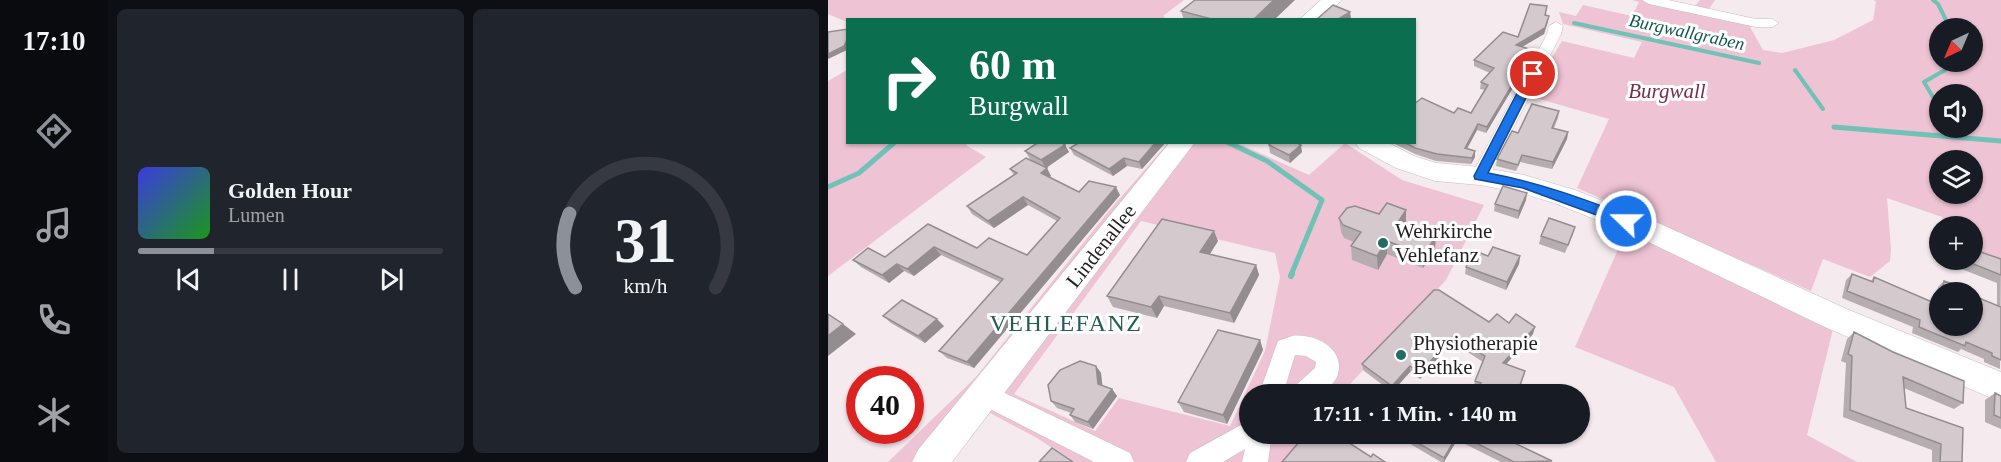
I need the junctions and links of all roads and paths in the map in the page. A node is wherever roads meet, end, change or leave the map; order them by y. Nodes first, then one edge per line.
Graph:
1 (1333, 0) edge
2 (1649, 0) edge
3 (1310, 18) edge
4 (1772, 22) dead end
5 (1556, 26) dead end
6 (1181, 144) edge
7 (1371, 144) edge
8 (1480, 176) junction
9 (1274, 384) edge
10 (1314, 384) edge
11 (2001, 387) edge
12 (984, 394) junction
13 (1239, 438) edge
14 (1258, 444) edge
15 (930, 462) edge
16 (1121, 462) edge
17 (1198, 462) edge
18 (1255, 462) edge

1 - 3 street
2 - 4 street
5 - 8 street
6 - 12 street, Lindenallee
7 - 8 street
8 - 11 street
9 - 10 street
12 - 15 street, Lindenallee
12 - 16 street
13 - 17 street
14 - 18 street

